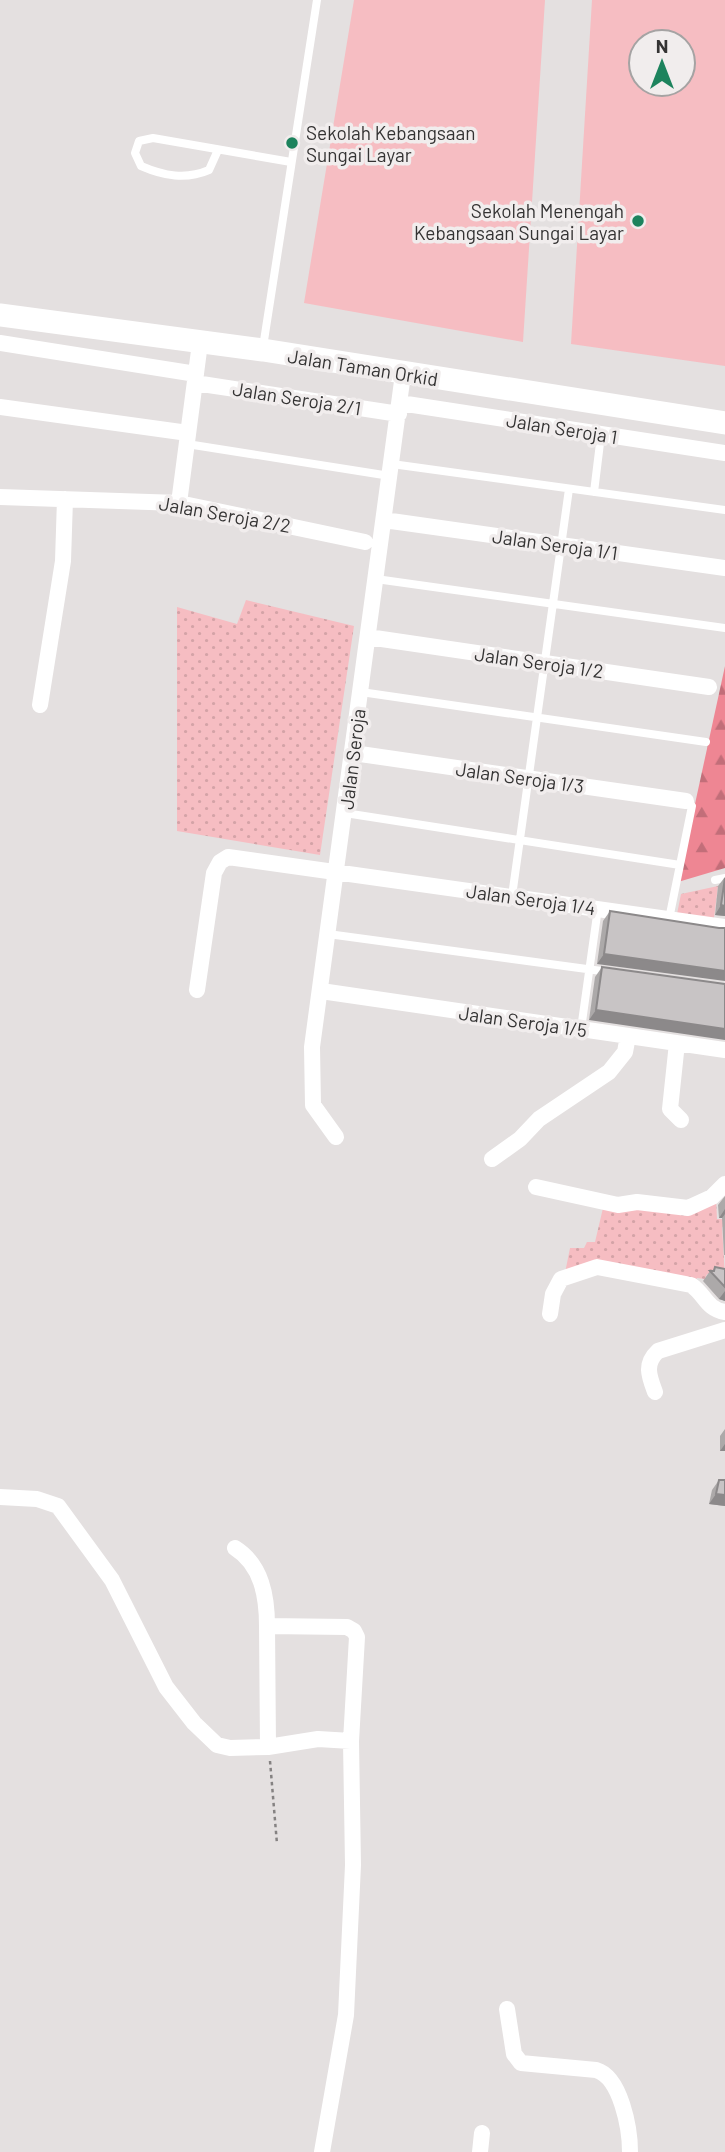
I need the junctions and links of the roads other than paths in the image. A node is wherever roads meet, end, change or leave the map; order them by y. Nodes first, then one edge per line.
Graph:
1 (317, 0) edge
2 (218, 150) junction
3 (291, 162) junction
4 (0, 315) edge
5 (0, 343) edge
6 (200, 343) junction
7 (263, 350) junction
8 (403, 374) junction
9 (196, 378) junction
10 (0, 407) edge
11 (399, 408) junction
12 (725, 423) edge
13 (601, 435) junction
14 (188, 438) junction
15 (725, 453) edge
16 (391, 470) junction
17 (569, 489) junction
18 (594, 492) junction
19 (0, 497) edge
20 (65, 499) junction
21 (179, 503) junction
22 (725, 510) edge
23 (384, 520) junction
24 (365, 542) dead end
25 (561, 545) junction
26 (725, 568) edge
27 (376, 579) junction
28 (553, 604) junction
29 (725, 628) edge
30 (368, 637) junction
31 (544, 663) junction
32 (709, 687) dead end
33 (361, 692) junction
34 (40, 705) dead end
35 (537, 717) junction
36 (706, 742) dead end
37 (353, 753) junction
38 (529, 778) junction
39 (686, 801) joint
40 (345, 813) junction
41 (520, 838) junction
42 (680, 865) junction
43 (337, 871) junction
44 (725, 878) edge
45 (715, 880) dead end
46 (512, 896) junction
47 (598, 908) junction
48 (669, 919) junction
49 (725, 927) edge
50 (328, 934) junction
51 (590, 970) junction
52 (617, 973) edge
53 (197, 990) dead end
54 (321, 991) junction
55 (581, 1029) junction
56 (628, 1036) junction
57 (677, 1043) junction
58 (725, 1050) edge
59 (681, 1120) dead end
60 (336, 1137) dead end
61 (492, 1158) dead end
62 (725, 1184) edge
63 (536, 1187) dead end
64 (725, 1312) edge
65 (550, 1314) dead end
66 (725, 1330) edge
67 (655, 1392) dead end
68 (0, 1497) edge
69 (235, 1548) dead end
70 (267, 1626) junction
71 (351, 1741) junction
72 (268, 1747) junction
73 (507, 2009) dead end
74 (482, 2133) dead end
75 (322, 2152) edge
76 (480, 2152) edge
77 (630, 2152) edge

1 - 3 lane
2 - 2 lane
2 - 3 lane
3 - 7 lane
4 - 6 main road, Jalan Taman Orkid
5 - 9 street, Jalan Seroja 2/1
6 - 7 main road, Jalan Taman Orkid
6 - 9 street
7 - 8 main road, Jalan Taman Orkid
8 - 11 street, Jalan Seroja
8 - 12 main road, Jalan Taman Orkid
9 - 11 street, Jalan Seroja 2/1
9 - 14 street
10 - 14 street
11 - 13 street, Jalan Seroja 1
11 - 16 street, Jalan Seroja
13 - 15 street, Jalan Seroja 1
13 - 18 lane
14 - 16 lane
14 - 21 street
16 - 17 lane
16 - 23 street, Jalan Seroja
17 - 18 lane
17 - 25 lane
18 - 22 lane
19 - 20 street, Jalan Seroja 2/2
20 - 21 street, Jalan Seroja 2/2
20 - 34 street
21 - 24 street, Jalan Seroja 2/2
23 - 25 street, Jalan Seroja 1/1
23 - 27 street, Jalan Seroja
25 - 26 street, Jalan Seroja 1/1
25 - 28 lane
27 - 28 lane
27 - 30 street, Jalan Seroja
28 - 29 lane
28 - 31 lane
30 - 31 street, Jalan Seroja 1/2
30 - 33 street, Jalan Seroja
31 - 32 street, Jalan Seroja 1/2
31 - 35 lane
33 - 35 lane
33 - 37 street, Jalan Seroja
35 - 36 lane
35 - 38 lane
37 - 38 street, Jalan Seroja 1/3
37 - 40 street, Jalan Seroja
38 - 39 street, Jalan Seroja 1/3
38 - 41 lane
39 - 42 lane
40 - 41 lane
40 - 43 street, Jalan Seroja
41 - 42 lane
41 - 46 lane
42 - 48 lane
43 - 46 street, Jalan Seroja 1/4
43 - 50 street, Jalan Seroja
43 - 53 street, Jalan Seroja 1/4
44 - 45 lane
46 - 47 street, Jalan Seroja 1/4
47 - 48 street, Jalan Seroja 1/4
47 - 51 lane
48 - 49 street, Jalan Seroja 1/4
50 - 51 lane
50 - 54 street, Jalan Seroja
51 - 52 lane
51 - 55 lane
54 - 55 street, Jalan Seroja 1/5
54 - 60 street, Jalan Seroja
55 - 56 street, Jalan Seroja 1/5
56 - 57 street, Jalan Seroja 1/5
56 - 61 street
57 - 58 street, Jalan Seroja 1/5
57 - 59 street
62 - 63 street
64 - 65 street
66 - 67 street
68 - 72 street
69 - 70 street
70 - 71 street
70 - 72 street
71 - 72 street
71 - 75 street
73 - 77 street
74 - 76 street

